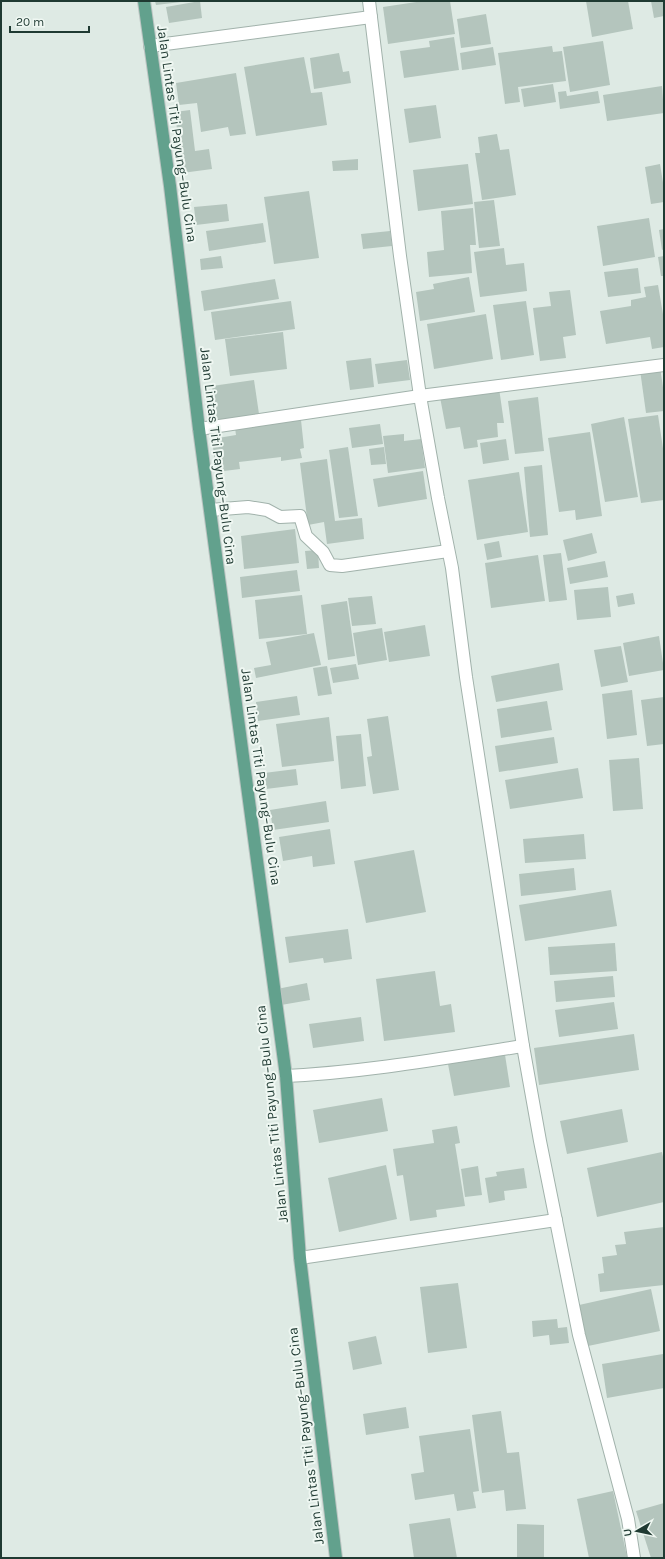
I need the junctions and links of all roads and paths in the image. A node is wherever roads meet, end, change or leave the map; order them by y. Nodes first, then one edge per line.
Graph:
1 (144, 1) edge
2 (369, 1) edge
3 (371, 17) junction
4 (150, 46) junction
5 (664, 365) edge
6 (420, 396) junction
7 (199, 429) junction
8 (210, 510) junction
9 (448, 551) junction
10 (523, 1046) junction
11 (286, 1076) junction
12 (556, 1220) junction
13 (300, 1258) junction
14 (336, 1558) edge
15 (634, 1558) edge

1 - 4 main road, Jalan Lintas Titi Payung–Bulu Cina
2 - 3 street
3 - 4 street
3 - 6 street
4 - 7 main road, Jalan Lintas Titi Payung–Bulu Cina
5 - 6 street
6 - 7 street
6 - 9 street
7 - 8 main road, Jalan Lintas Titi Payung–Bulu Cina
8 - 9 street
8 - 11 main road, Jalan Lintas Titi Payung–Bulu Cina
9 - 10 street
10 - 11 street
10 - 12 street
11 - 13 main road, Jalan Lintas Titi Payung–Bulu Cina
12 - 13 street
12 - 15 street
13 - 14 main road, Jalan Lintas Titi Payung–Bulu Cina

